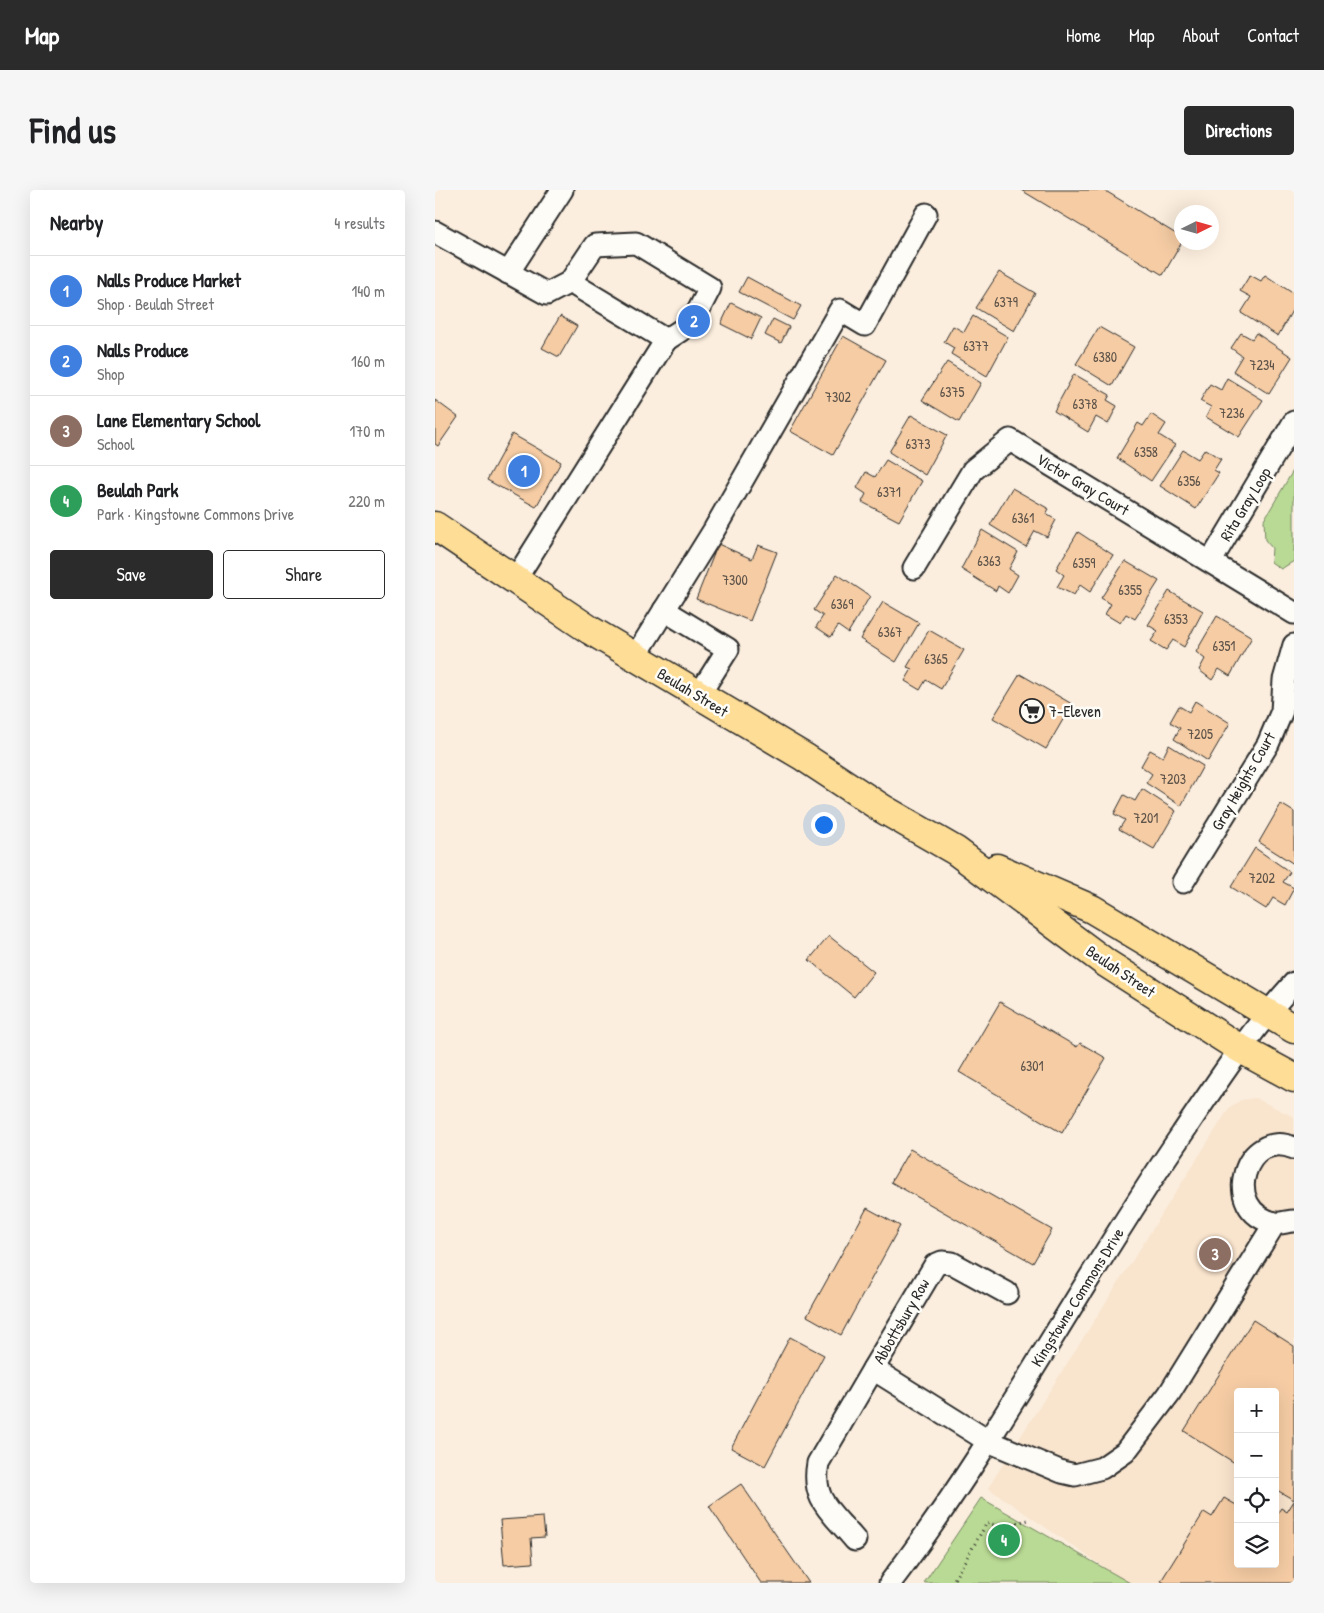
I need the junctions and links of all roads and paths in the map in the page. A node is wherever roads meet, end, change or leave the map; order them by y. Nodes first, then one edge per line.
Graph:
1 (562, 190) edge
2 (926, 214) dead end
3 (435, 232) edge
4 (508, 273) junction
5 (569, 282) junction
6 (666, 340) junction
7 (1294, 422) edge
8 (435, 526) edge
9 (1211, 561) junction
10 (914, 568) dead end
11 (515, 580) junction
12 (664, 610) junction
13 (1294, 613) edge
14 (1294, 645) edge
15 (635, 657) junction
16 (699, 695) junction
17 (956, 851) junction
18 (1183, 882) dead end
19 (1294, 983) edge
20 (1267, 1013) junction
21 (1294, 1029) edge
22 (1239, 1048) junction
23 (1294, 1078) edge
24 (1294, 1148) edge
25 (1285, 1222) edge
26 (1007, 1293) dead end
27 (873, 1369) junction
28 (988, 1441) junction
29 (1029, 1520) dead end
30 (855, 1540) dead end
31 (889, 1583) edge
32 (952, 1583) edge

1 - 4 street
2 - 12 street
3 - 4 street
4 - 5 street
5 - 6 street
5 - 6 street
6 - 11 street
7 - 9 street, Rita Gray Loop
8 - 11 main road, Beulah Street
9 - 10 street, Victor Gray Court
9 - 13 street, Victor Gray Court
11 - 15 main road, Beulah Street
12 - 15 street
12 - 16 street
14 - 18 street, Gray Heights Court
15 - 16 main road, Beulah Street
16 - 17 main road, Beulah Street
17 - 20 main road, Beulah Street
17 - 22 main road, Beulah Street
19 - 20 street, Kingstowne Commons Drive
20 - 21 main road, Beulah Street
20 - 22 street, Kingstowne Commons Drive
22 - 23 main road, Beulah Street
22 - 28 street, Kingstowne Commons Drive
24 - 25 street
25 - 28 street, Abbottsbury Row
26 - 27 street, Abbottsbury Row
27 - 28 street, Abbottsbury Row
27 - 30 street, Abbottsbury Row
28 - 31 street, Kingstowne Commons Drive
29 - 32 path

